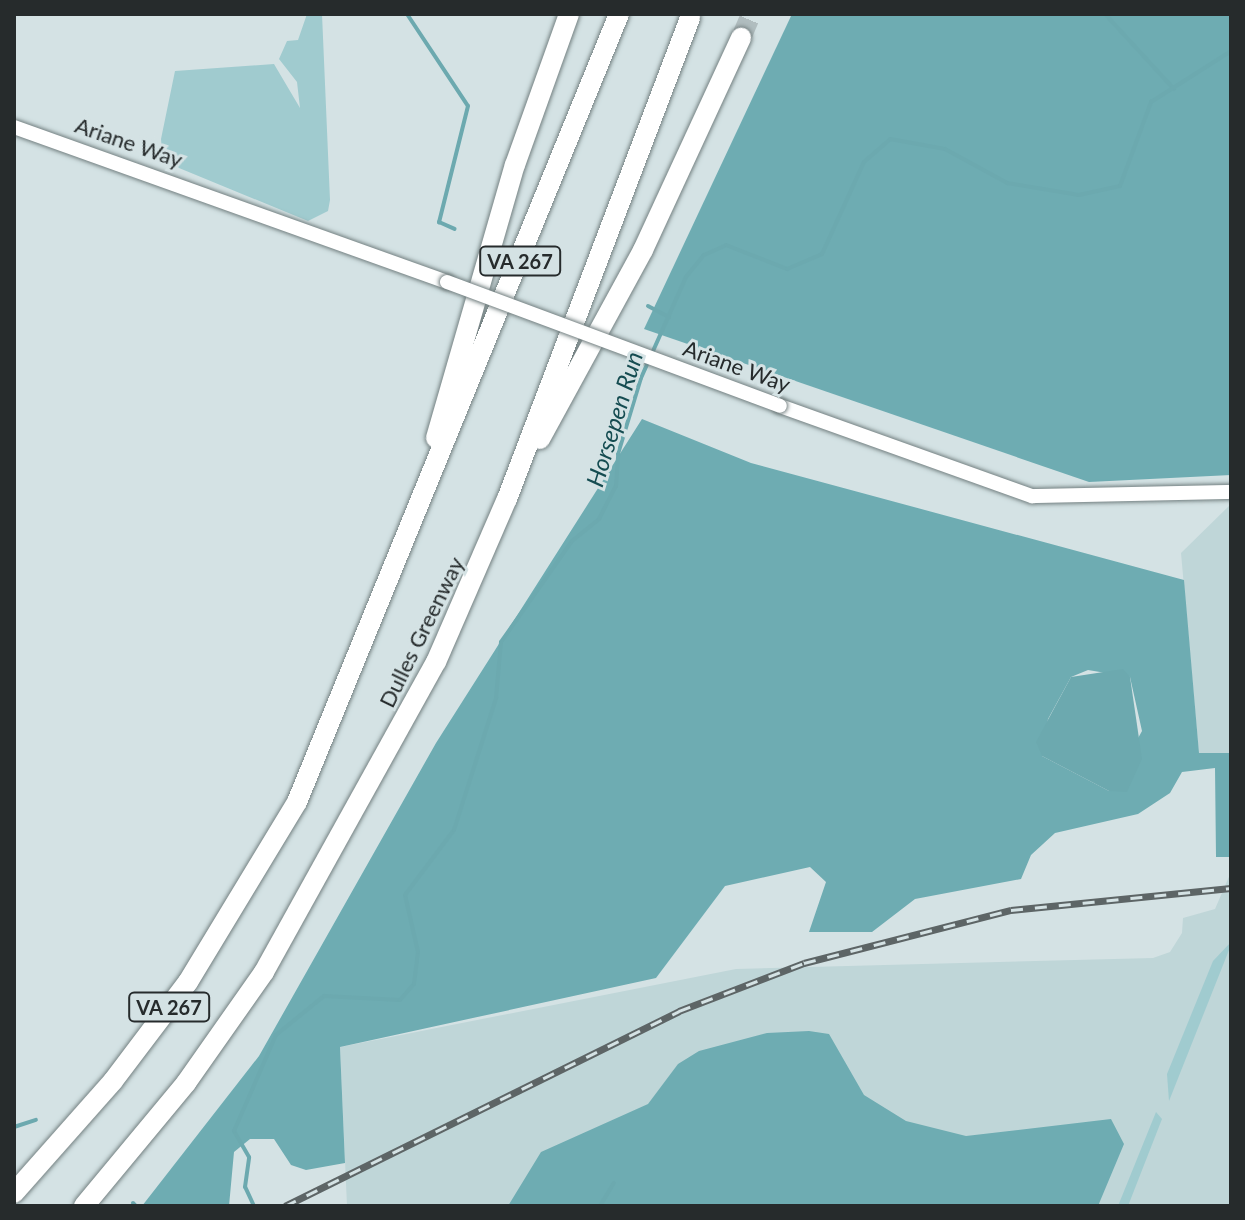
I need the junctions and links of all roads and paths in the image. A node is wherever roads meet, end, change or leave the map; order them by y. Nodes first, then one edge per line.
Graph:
1 (569, 14) edge
2 (619, 14) edge
3 (690, 18) dead end
4 (741, 38) tunnel mouth
5 (14, 127) edge
6 (1231, 492) edge
7 (507, 499) junction
8 (417, 507) junction
9 (14, 1193) edge
10 (84, 1206) edge

1 - 8 highway
2 - 8 highway, Dulles Greenway / VA 267
3 - 7 highway, Dulles Greenway / VA 267
4 - 7 highway
5 - 6 street, Ariane Way, bridge
7 - 10 highway, Dulles Greenway / VA 267
8 - 9 highway, Dulles Greenway / VA 267

